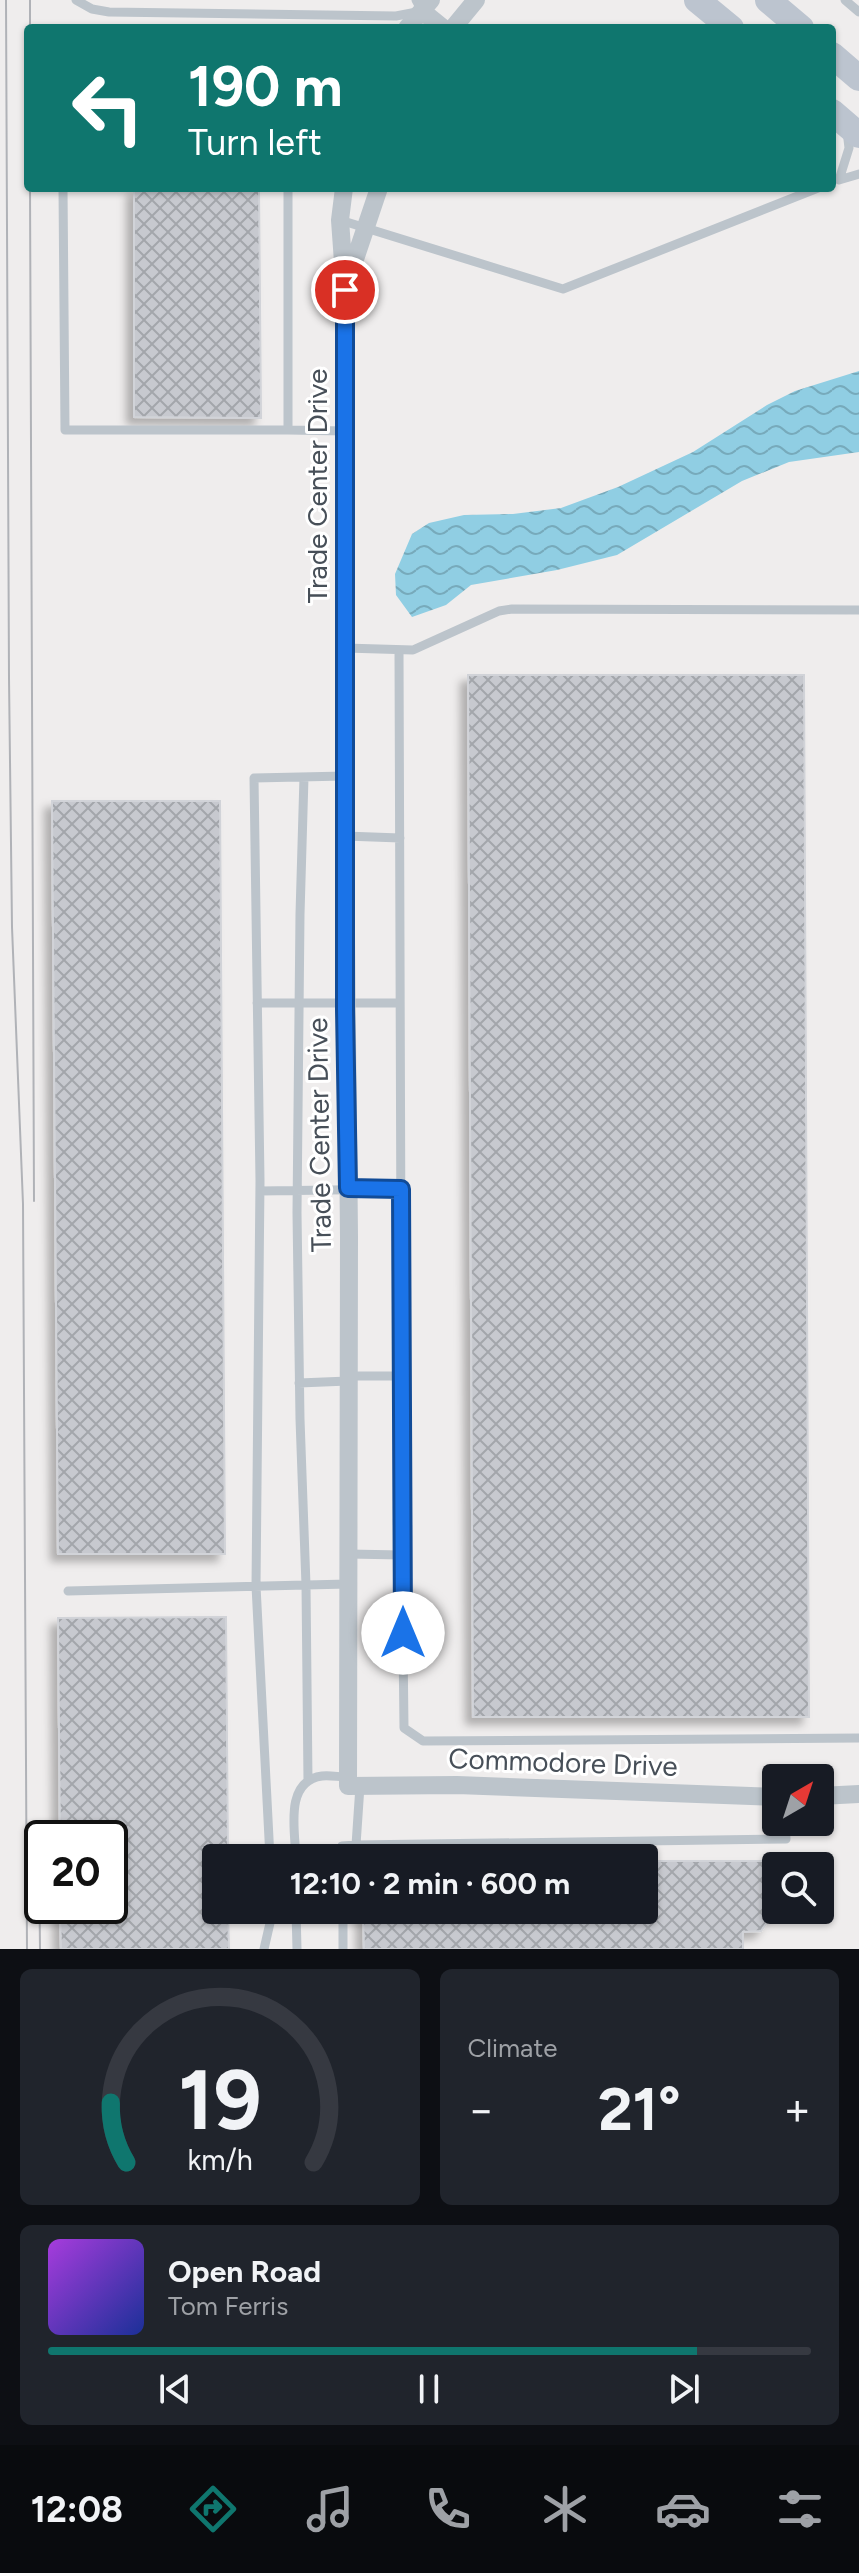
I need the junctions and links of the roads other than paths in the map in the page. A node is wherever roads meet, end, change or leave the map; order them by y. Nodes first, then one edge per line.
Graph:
1 (76, 0) edge
2 (476, 0) edge
3 (697, 0) edge
4 (768, 0) edge
5 (845, 0) edge
6 (423, 4) edge
7 (859, 12) edge
8 (410, 24) edge
9 (440, 24) edge
10 (456, 24) edge
11 (726, 24) edge
12 (796, 24) edge
13 (836, 58) edge
14 (859, 78) edge
15 (846, 124) edge
16 (859, 174) edge
17 (836, 181) edge
18 (63, 192) edge
19 (288, 192) edge
20 (344, 192) edge
21 (378, 192) edge
22 (808, 192) edge
23 (340, 220) junction
24 (366, 226) junction
25 (345, 290) junction
26 (288, 430) junction
27 (346, 431) junction
28 (859, 610) edge
29 (345, 648) junction
30 (399, 650) junction
31 (345, 776) junction
32 (304, 777) junction
33 (345, 836) junction
34 (400, 838) junction
35 (257, 1003) junction
36 (346, 1003) junction
37 (400, 1003) junction
38 (299, 1004) junction
39 (348, 1188) junction
40 (401, 1189) junction
41 (260, 1191) junction
42 (297, 1191) junction
43 (401, 1376) junction
44 (348, 1378) junction
45 (299, 1383) junction
46 (348, 1554) junction
47 (402, 1555) junction
48 (348, 1584) junction
49 (306, 1585) junction
50 (256, 1586) junction
51 (68, 1591) dead end
52 (859, 1738) edge
53 (308, 1781) junction
54 (352, 1783) junction
55 (859, 1794) edge
56 (834, 1795) edge
57 (762, 1796) edge
58 (786, 1836) edge
59 (269, 1844) edge
60 (296, 1844) edge
61 (356, 1844) edge
62 (428, 1844) edge
63 (270, 1924) edge
64 (296, 1924) edge
65 (343, 1924) edge
66 (264, 1949) edge
67 (297, 1949) edge
68 (343, 1949) edge

1 - 6 lane
2 - 10 street
3 - 11 main road
4 - 12 main road
5 - 7 lane
6 - 8 street
6 - 9 street
13 - 14 main road
15 - 17 lane
16 - 17 lane
18 - 26 lane
19 - 26 lane
20 - 23 street, Trade Center Drive
21 - 24 street, Trade Center Drive
22 - 24 lane
23 - 24 lane
23 - 25 street, Trade Center Drive
24 - 25 street, Trade Center Drive
25 - 27 street, Trade Center Drive
26 - 27 lane
27 - 29 street, Trade Center Drive
28 - 30 lane
29 - 30 lane
29 - 31 street, Trade Center Drive
30 - 34 lane
31 - 32 lane
31 - 33 street, Trade Center Drive
32 - 35 lane
32 - 38 lane
33 - 34 lane
33 - 36 street, Trade Center Drive
34 - 37 lane
35 - 38 lane
35 - 41 lane
36 - 37 lane
36 - 38 lane
36 - 39 street, Trade Center Drive
37 - 40 lane
38 - 42 lane
39 - 40 lane
39 - 42 lane
39 - 44 street, Trade Center Drive
40 - 43 lane
41 - 42 lane
41 - 50 lane
42 - 45 lane
43 - 44 lane
43 - 47 lane
44 - 45 lane
44 - 46 street, Trade Center Drive
45 - 49 lane
46 - 47 lane
46 - 48 street, Trade Center Drive
47 - 52 lane
48 - 49 lane
48 - 54 street, Trade Center Drive
49 - 50 lane
49 - 53 lane
50 - 51 lane
50 - 59 lane
53 - 54 lane
53 - 60 lane
54 - 57 street, Commodore Drive
54 - 61 lane
55 - 56 street
58 - 62 lane
63 - 66 lane
64 - 67 lane
65 - 68 lane

